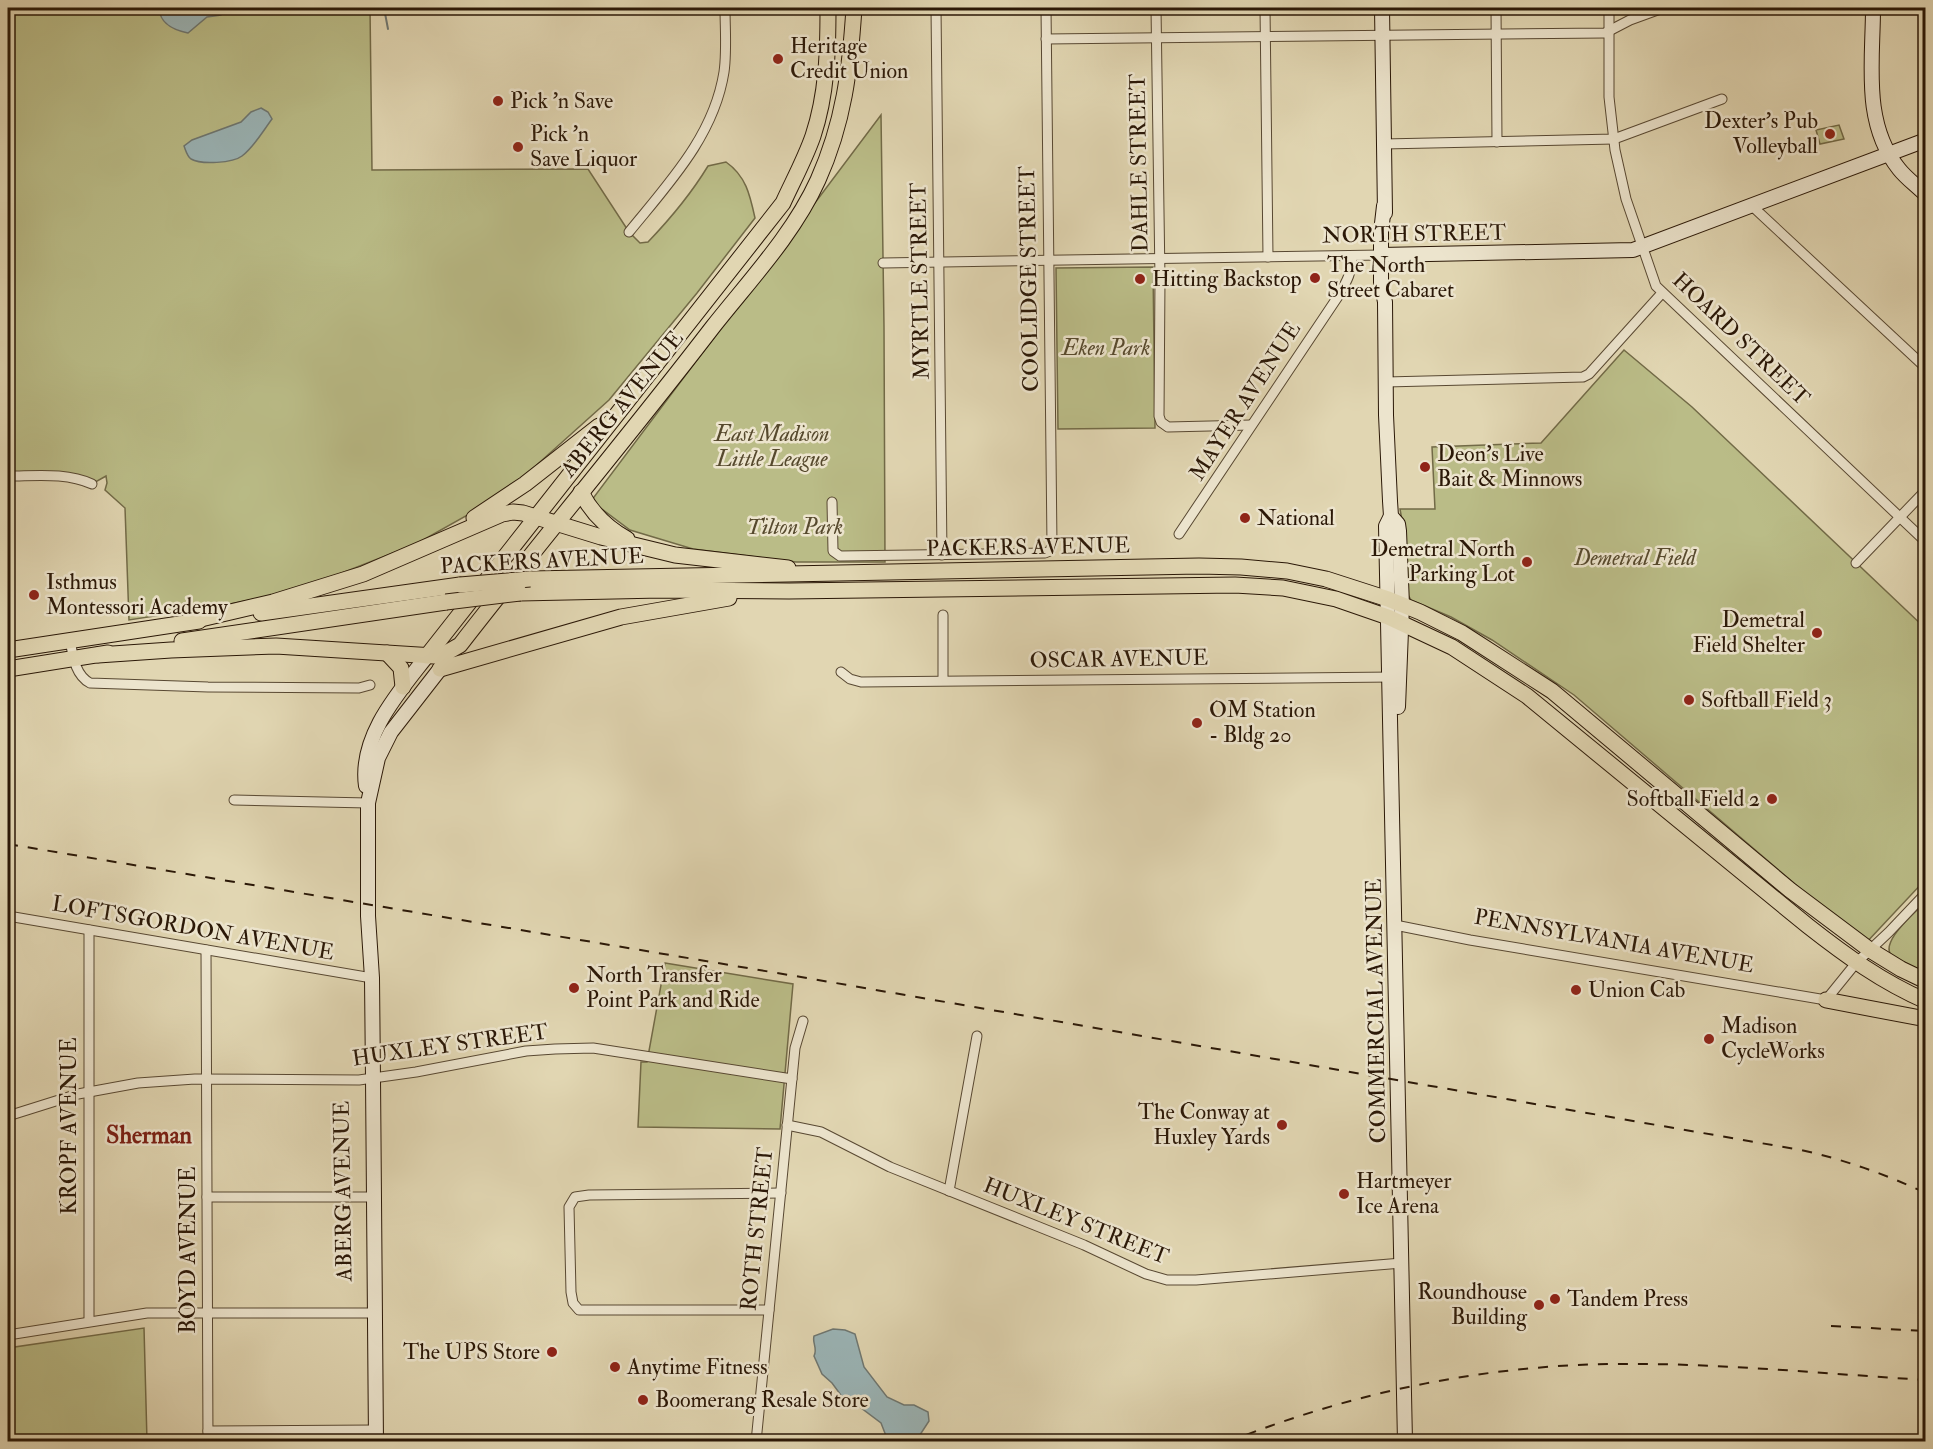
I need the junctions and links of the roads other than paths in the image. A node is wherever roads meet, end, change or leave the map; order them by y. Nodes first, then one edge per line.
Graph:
1 (725, 8) edge
2 (828, 8) edge
3 (854, 8) edge
4 (936, 8) edge
5 (1046, 8) edge
6 (1156, 8) edge
7 (1265, 8) edge
8 (1382, 8) edge
9 (1496, 8) edge
10 (1609, 8) edge
11 (1662, 8) edge
12 (1873, 8) edge
13 (1609, 33) junction
14 (1496, 35) junction
15 (1382, 36) junction
16 (1266, 37) junction
17 (1046, 39) junction
18 (1157, 39) junction
19 (1722, 99) dead end
20 (1614, 139) junction
21 (1926, 140) edge
22 (1497, 142) junction
23 (1383, 144) junction
24 (1890, 154) junction
25 (1926, 195) edge
26 (1751, 205) junction
27 (629, 232) dead end
28 (1642, 246) junction
29 (1385, 255) junction
30 (1352, 256) junction
31 (1268, 257) junction
32 (1159, 259) junction
33 (1048, 261) junction
34 (939, 262) junction
35 (884, 264) dead end
36 (1662, 293) junction
37 (1926, 368) edge
38 (1386, 382) junction
39 (620, 409) junction
40 (1251, 425) junction
41 (8, 476) edge
42 (92, 484) dead end
43 (1926, 490) edge
44 (581, 492) junction
45 (832, 502) dead end
46 (1391, 516) junction
47 (536, 518) junction
48 (1899, 518) junction
49 (555, 524) junction
50 (1179, 534) dead end
51 (1926, 542) edge
52 (641, 546) junction
53 (416, 550) junction
54 (510, 551) junction
55 (942, 555) junction
56 (1856, 564) dead end
57 (838, 573) junction
58 (782, 591) junction
59 (1388, 599) junction
60 (1402, 605) junction
61 (943, 615) dead end
62 (1388, 617) junction
63 (188, 622) junction
64 (1402, 624) junction
65 (70, 640) junction
66 (461, 642) junction
67 (8, 650) edge
68 (387, 653) junction
69 (496, 654) junction
70 (98, 655) junction
71 (427, 656) junction
72 (74, 658) junction
73 (8, 669) edge
74 (440, 669) junction
75 (841, 672) dead end
76 (1394, 677) junction
77 (943, 680) junction
78 (370, 685) dead end
79 (403, 687) junction
80 (234, 800) dead end
81 (368, 803) junction
82 (1926, 892) edge
83 (8, 916) edge
84 (1395, 925) junction
85 (89, 930) junction
86 (206, 950) junction
87 (1870, 950) junction
88 (1856, 963) junction
89 (368, 977) junction
90 (1926, 981) edge
91 (1826, 1000) junction
92 (1926, 1001) edge
93 (1926, 1019) edge
94 (803, 1022) dead end
95 (977, 1036) dead end
96 (206, 1079) junction
97 (369, 1079) junction
98 (792, 1079) junction
99 (89, 1092) junction
100 (8, 1116) edge
101 (787, 1125) junction
102 (949, 1191) junction
103 (780, 1193) junction
104 (207, 1197) junction
105 (370, 1197) junction
106 (1401, 1263) junction
107 (769, 1310) junction
108 (208, 1313) junction
109 (371, 1313) junction
110 (89, 1321) junction
111 (8, 1335) edge
112 (208, 1436) edge
113 (372, 1436) edge
114 (1649, 1440) edge
115 (1926, 1440) edge
116 (1889, 1441) edge
117 (756, 1442) edge
118 (1405, 1442) edge
119 (1506, 1442) edge

1 - 27 street
2 - 39 main road, ABERG AVENUE
3 - 44 main road, ABERG AVENUE
4 - 34 street, MYRTLE STREET
5 - 17 street, COOLIDGE STREET
6 - 18 street, DAHLE STREET
7 - 16 street
8 - 15 street, COMMERCIAL AVENUE
9 - 14 street
10 - 13 street, HOARD STREET
11 - 13 street
12 - 24 street
13 - 14 street
13 - 20 street, HOARD STREET
14 - 15 street
14 - 22 street
15 - 16 street
15 - 23 street, COMMERCIAL AVENUE
16 - 18 street
16 - 31 street
17 - 18 street
17 - 33 street, COOLIDGE STREET
18 - 32 street, DAHLE STREET
19 - 20 street
20 - 22 street
20 - 28 street, HOARD STREET
21 - 24 street, NORTH STREET
22 - 23 street
23 - 29 street, COMMERCIAL AVENUE
24 - 25 street
24 - 26 street, NORTH STREET
26 - 28 street, NORTH STREET
26 - 37 street
28 - 29 street, NORTH STREET
28 - 36 street, HOARD STREET
29 - 30 street, NORTH STREET
29 - 38 street, COMMERCIAL AVENUE
30 - 31 street, NORTH STREET
30 - 40 street, MAYER AVENUE
31 - 32 street, NORTH STREET
32 - 33 street, NORTH STREET
32 - 40 street, DAHLE STREET
33 - 34 street, NORTH STREET
33 - 55 street, COOLIDGE STREET
34 - 35 street, NORTH STREET
34 - 55 street, MYRTLE STREET
36 - 38 street
36 - 48 street, HOARD STREET
38 - 46 street, COMMERCIAL AVENUE
39 - 47 main road, ABERG AVENUE
39 - 53 main road
40 - 50 street, MAYER AVENUE
41 - 42 street
43 - 48 street
44 - 49 main road, ABERG AVENUE
44 - 52 main road
45 - 55 street
46 - 59 street, COMMERCIAL AVENUE
46 - 60 street, COMMERCIAL AVENUE
47 - 49 main road
47 - 53 main road
47 - 54 main road, ABERG AVENUE
48 - 51 street, HOARD STREET
48 - 56 street
49 - 52 main road
49 - 66 main road, ABERG AVENUE
52 - 57 main road
53 - 63 main road
54 - 66 main road
54 - 71 main road, ABERG AVENUE
57 - 59 main road, PACKERS AVENUE
57 - 63 main road, PACKERS AVENUE, bridge
58 - 62 main road, PACKERS AVENUE
58 - 69 main road
58 - 70 main road, PACKERS AVENUE, bridge
59 - 60 main road, PACKERS AVENUE
59 - 62 street, COMMERCIAL AVENUE
60 - 64 street, COMMERCIAL AVENUE
60 - 87 main road, PACKERS AVENUE
61 - 77 street
62 - 64 main road, PACKERS AVENUE
62 - 76 street, COMMERCIAL AVENUE
63 - 65 main road, PACKERS AVENUE
64 - 76 street, COMMERCIAL AVENUE
64 - 88 main road, PACKERS AVENUE
65 - 67 main road, PACKERS AVENUE
65 - 72 street
66 - 69 main road
66 - 71 main road
66 - 74 street, ABERG AVENUE
68 - 70 main road
68 - 71 main road
68 - 79 main road
69 - 74 main road
70 - 72 main road, PACKERS AVENUE
71 - 79 street, ABERG AVENUE
72 - 73 main road, PACKERS AVENUE
72 - 78 street
74 - 81 street, ABERG AVENUE
75 - 77 street, OSCAR AVENUE
76 - 77 street, OSCAR AVENUE
76 - 84 street, COMMERCIAL AVENUE
79 - 81 street, ABERG AVENUE
80 - 81 street
81 - 89 street, ABERG AVENUE
82 - 87 street
83 - 85 street, LOFTSGORDON AVENUE
84 - 91 street, PENNSYLVANIA AVENUE
84 - 106 street, COMMERCIAL AVENUE
85 - 86 street, LOFTSGORDON AVENUE
85 - 99 street, KROPF AVENUE
86 - 89 street, LOFTSGORDON AVENUE
86 - 96 street, BOYD AVENUE
87 - 88 street
87 - 90 main road
88 - 91 street
88 - 92 main road
89 - 97 street, ABERG AVENUE
91 - 93 main road
94 - 98 street, ROTH STREET
95 - 102 street
96 - 97 street, HUXLEY STREET
96 - 99 street, HUXLEY STREET
96 - 104 street, BOYD AVENUE
97 - 98 street, HUXLEY STREET
97 - 105 street, ABERG AVENUE
98 - 101 street, ROTH STREET
99 - 100 street, HUXLEY STREET
99 - 110 street, KROPF AVENUE
101 - 102 street, HUXLEY STREET
101 - 103 street, ROTH STREET
102 - 106 street, HUXLEY STREET
103 - 107 street, ROTH STREET
103 - 107 street
104 - 105 street
104 - 108 street, BOYD AVENUE
105 - 109 street, ABERG AVENUE
106 - 118 street, COMMERCIAL AVENUE
107 - 117 street, ROTH STREET
108 - 109 street
108 - 110 street
108 - 112 street, BOYD AVENUE
109 - 113 street, ABERG AVENUE
110 - 111 street
112 - 113 street
114 - 116 street
114 - 119 street
115 - 116 street

